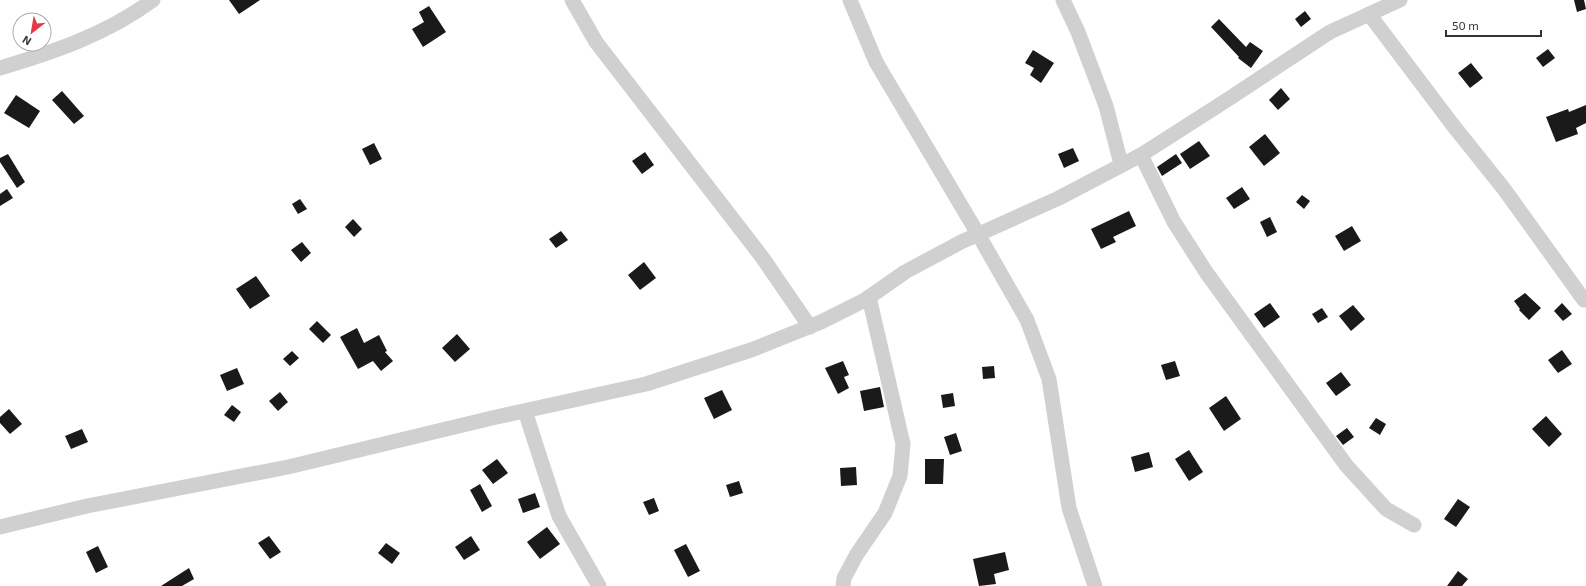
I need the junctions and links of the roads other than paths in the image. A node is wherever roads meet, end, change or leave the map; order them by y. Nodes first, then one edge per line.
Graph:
1 (153, 0) edge
2 (572, 0) edge
3 (850, 0) edge
4 (1063, 0) edge
5 (1394, 1) edge
6 (1370, 14) junction
7 (0, 68) edge
8 (1141, 155) junction
9 (1121, 164) junction
10 (978, 234) junction
11 (869, 297) junction
12 (1584, 300) dead end
13 (810, 327) junction
14 (525, 411) junction
15 (1414, 525) dead end
16 (0, 527) edge
17 (599, 586) edge
18 (843, 586) edge
19 (1095, 586) edge

1 - 7 street
2 - 13 street
3 - 10 street
4 - 9 street
5 - 6 street
6 - 8 street
6 - 12 street
8 - 9 street
8 - 15 street
9 - 10 street
10 - 11 street
10 - 19 street
11 - 13 street
11 - 18 street
13 - 14 street
14 - 16 street
14 - 17 street

